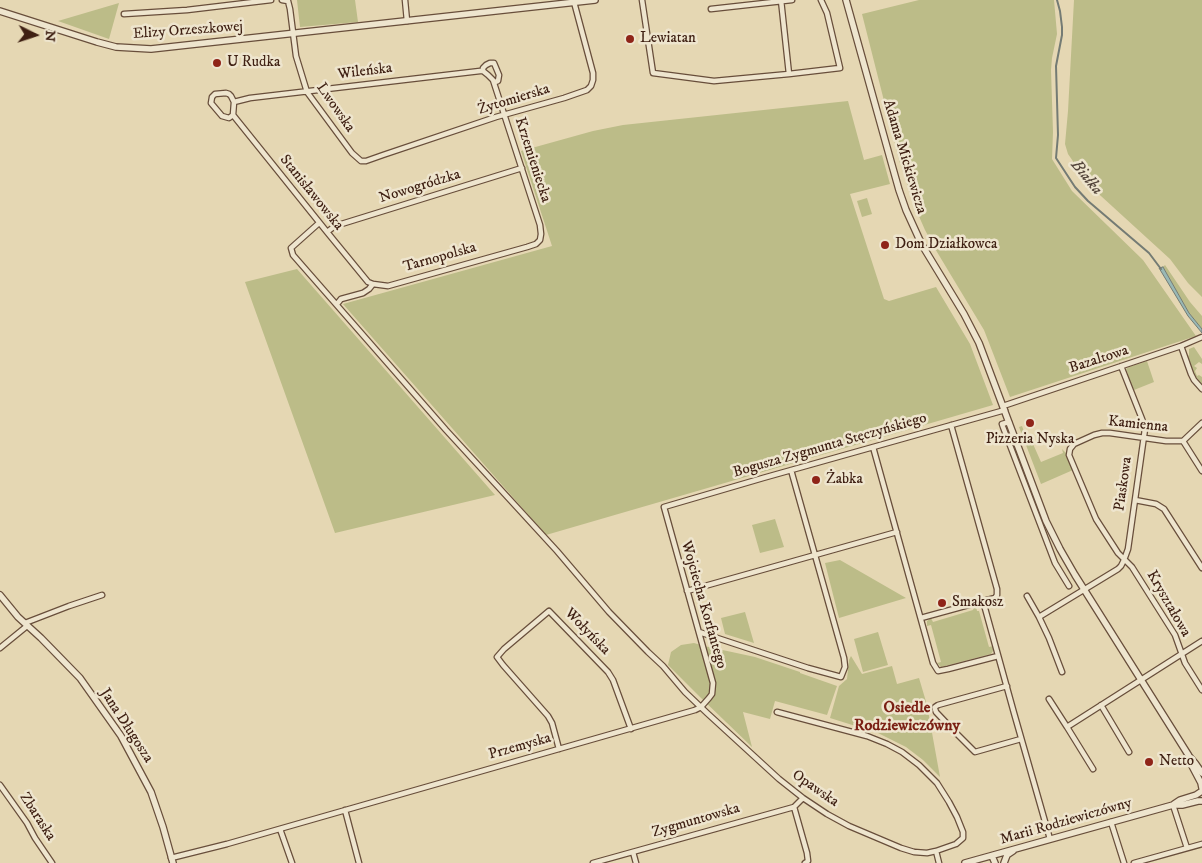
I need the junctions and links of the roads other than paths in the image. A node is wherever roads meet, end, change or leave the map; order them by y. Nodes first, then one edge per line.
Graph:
1 (271, 0) edge
2 (286, 0) edge
3 (405, 0) edge
4 (595, 0) edge
5 (642, 0) edge
6 (792, 0) edge
7 (821, 0) edge
8 (846, 0) edge
9 (781, 1) edge
10 (574, 2) junction
11 (711, 9) dead end
12 (0, 11) edge
13 (124, 14) dead end
14 (407, 21) junction
15 (292, 34) junction
16 (483, 71) junction
17 (790, 74) junction
18 (495, 82) junction
19 (307, 92) junction
20 (234, 102) junction
21 (505, 114) junction
22 (233, 115) junction
23 (361, 161) joint
24 (522, 168) junction
25 (319, 223) junction
26 (540, 225) joint
27 (326, 232) junction
28 (372, 284) junction
29 (337, 304) junction
30 (1201, 337) edge
31 (1181, 346) junction
32 (1121, 366) junction
33 (1202, 389) edge
34 (1004, 408) junction
35 (1009, 422) junction
36 (1202, 423) edge
37 (951, 425) junction
38 (1144, 438) junction
39 (1183, 440) junction
40 (873, 447) junction
41 (791, 470) junction
42 (1202, 471) edge
43 (1135, 500) junction
44 (664, 507) joint
45 (897, 532) junction
46 (816, 555) junction
47 (1064, 557) junction
48 (1124, 560) junction
49 (1055, 562) junction
50 (1202, 568) edge
51 (1069, 586) dead end
52 (687, 590) junction
53 (1084, 590) junction
54 (0, 595) edge
55 (102, 595) dead end
56 (1026, 596) dead end
57 (983, 602) junction
58 (1039, 617) junction
59 (921, 618) junction
60 (26, 624) junction
61 (699, 632) junction
62 (1202, 642) edge
63 (0, 648) edge
64 (1181, 655) junction
65 (998, 656) junction
66 (1062, 672) dead end
67 (1141, 680) junction
68 (1007, 686) junction
69 (1202, 690) edge
70 (1049, 699) dead end
71 (1101, 705) junction
72 (700, 707) junction
73 (777, 712) dead end
74 (1067, 727) junction
75 (631, 729) junction
76 (1022, 739) junction
77 (558, 749) junction
78 (1129, 752) dead end
79 (1189, 756) junction
80 (1093, 769) dead end
81 (1202, 773) edge
82 (0, 785) edge
83 (1202, 790) edge
84 (1202, 797) edge
85 (803, 798) junction
86 (1202, 801) edge
87 (1173, 805) junction
88 (794, 807) junction
89 (345, 810) junction
90 (1111, 822) junction
91 (280, 829) junction
92 (1050, 839) junction
93 (1202, 844) edge
94 (1187, 848) junction
95 (1014, 850) junction
96 (936, 851) junction
97 (633, 852) junction
98 (994, 855) junction
99 (172, 860) edge
100 (52, 863) edge
101 (292, 863) edge
102 (359, 863) edge
103 (593, 863) edge
104 (636, 863) edge
105 (805, 863) edge
106 (939, 863) edge
107 (965, 863) edge
108 (995, 863) edge
109 (1003, 863) edge
110 (1124, 863) edge
111 (1134, 863) edge

1 - 13 street, Elizy Orzeszkowej
2 - 15 street
3 - 14 street
4 - 10 street, Elizy Orzeszkowej
5 - 17 street
6 - 9 street
7 - 17 street
8 - 34 street, Adama Mickiewicza
9 - 11 street
9 - 17 street
10 - 14 street, Elizy Orzeszkowej
10 - 21 street, Żytomierska
12 - 15 street, Elizy Orzeszkowej
14 - 15 street, Elizy Orzeszkowej
15 - 19 street, Lwowska
16 - 18 street
16 - 18 street, Krzemieniecka
16 - 19 street, Wileńska
18 - 21 street, Krzemieniecka
19 - 20 street, Wileńska
19 - 23 street, Lwowska
20 - 22 street
20 - 22 street
21 - 23 street, Żytomierska
21 - 24 street, Krzemieniecka
22 - 25 street, Stanisławowska
24 - 26 street, Krzemieniecka
24 - 27 street, Nowogródzka
25 - 27 street, Stanisławowska
25 - 29 street, Opawska
26 - 28 street, Tarnopolska
27 - 28 street, Stanisławowska
28 - 29 street, Tarnopolska
29 - 72 street, Opawska
30 - 31 street, Bazaltowa
31 - 32 street, Bazaltowa
31 - 33 street
32 - 34 street, Bazaltowa
32 - 38 street, Piaskowa
34 - 35 street, Adama Mickiewicza
34 - 37 street, Bogusza Zygmunta Stęczyńskiego
35 - 47 street, Adama Mickiewicza
35 - 49 street, Adama Mickiewicza
36 - 39 street
37 - 40 street, Bogusza Zygmunta Stęczyńskiego
37 - 57 street
38 - 39 street, Kamienna
38 - 43 street, Piaskowa
38 - 48 street, Kamienna
39 - 42 street
40 - 41 street, Bogusza Zygmunta Stęczyńskiego
40 - 45 street
41 - 44 street, Bogusza Zygmunta Stęczyńskiego
41 - 46 street
43 - 48 street, Piaskowa
43 - 50 street
44 - 52 street, Wojciecha Korfantego
45 - 46 street
45 - 59 street
46 - 52 street
46 - 61 street
47 - 49 street
47 - 53 street, Adama Mickiewicza
48 - 53 street
48 - 64 street, Kryształowa
49 - 51 street, Adama Mickiewicza
52 - 61 street, Wojciecha Korfantego
53 - 58 street
53 - 67 street, Adama Mickiewicza
54 - 60 street, Jana Długosza
55 - 60 street
56 - 58 street
57 - 59 street
57 - 65 street
58 - 66 street
59 - 65 street
60 - 63 street
60 - 99 street, Jana Długosza
61 - 72 street, Wojciecha Korfantego
62 - 64 street
64 - 67 street
64 - 69 street, Kryształowa
65 - 68 street
67 - 71 street
67 - 79 street, Adama Mickiewicza
68 - 76 street
68 - 76 street
70 - 74 street
71 - 74 street
71 - 78 street
72 - 75 street, Przemyska
72 - 85 street, Opawska
73 - 96 street, Opawska
74 - 80 street
75 - 77 street, Przemyska
75 - 77 street, Wołyńska
76 - 92 street
77 - 89 street, Przemyska
79 - 81 street, Adama Mickiewicza
79 - 83 street, Adama Mickiewicza
82 - 100 street, Zbaraska
83 - 84 street
83 - 87 street, Marii Rodziewiczówny
85 - 88 street, Zygmuntowska
85 - 96 street, Opawska
86 - 87 street, Marii Rodziewiczówny
87 - 90 street, Marii Rodziewiczówny
87 - 94 street
88 - 97 street, Zygmuntowska
88 - 105 street
89 - 91 street, Przemyska
89 - 102 street
90 - 92 street, Marii Rodziewiczówny
90 - 110 street
91 - 99 street, Przemyska
91 - 101 street
92 - 95 street, Marii Rodziewiczówny
93 - 94 street
94 - 111 street
95 - 98 street, Marii Rodziewiczówny
95 - 109 street
96 - 106 street
97 - 103 street, Zygmuntowska
97 - 104 street
98 - 107 street, Marii Rodziewiczówny
98 - 108 street
98 - 109 street

